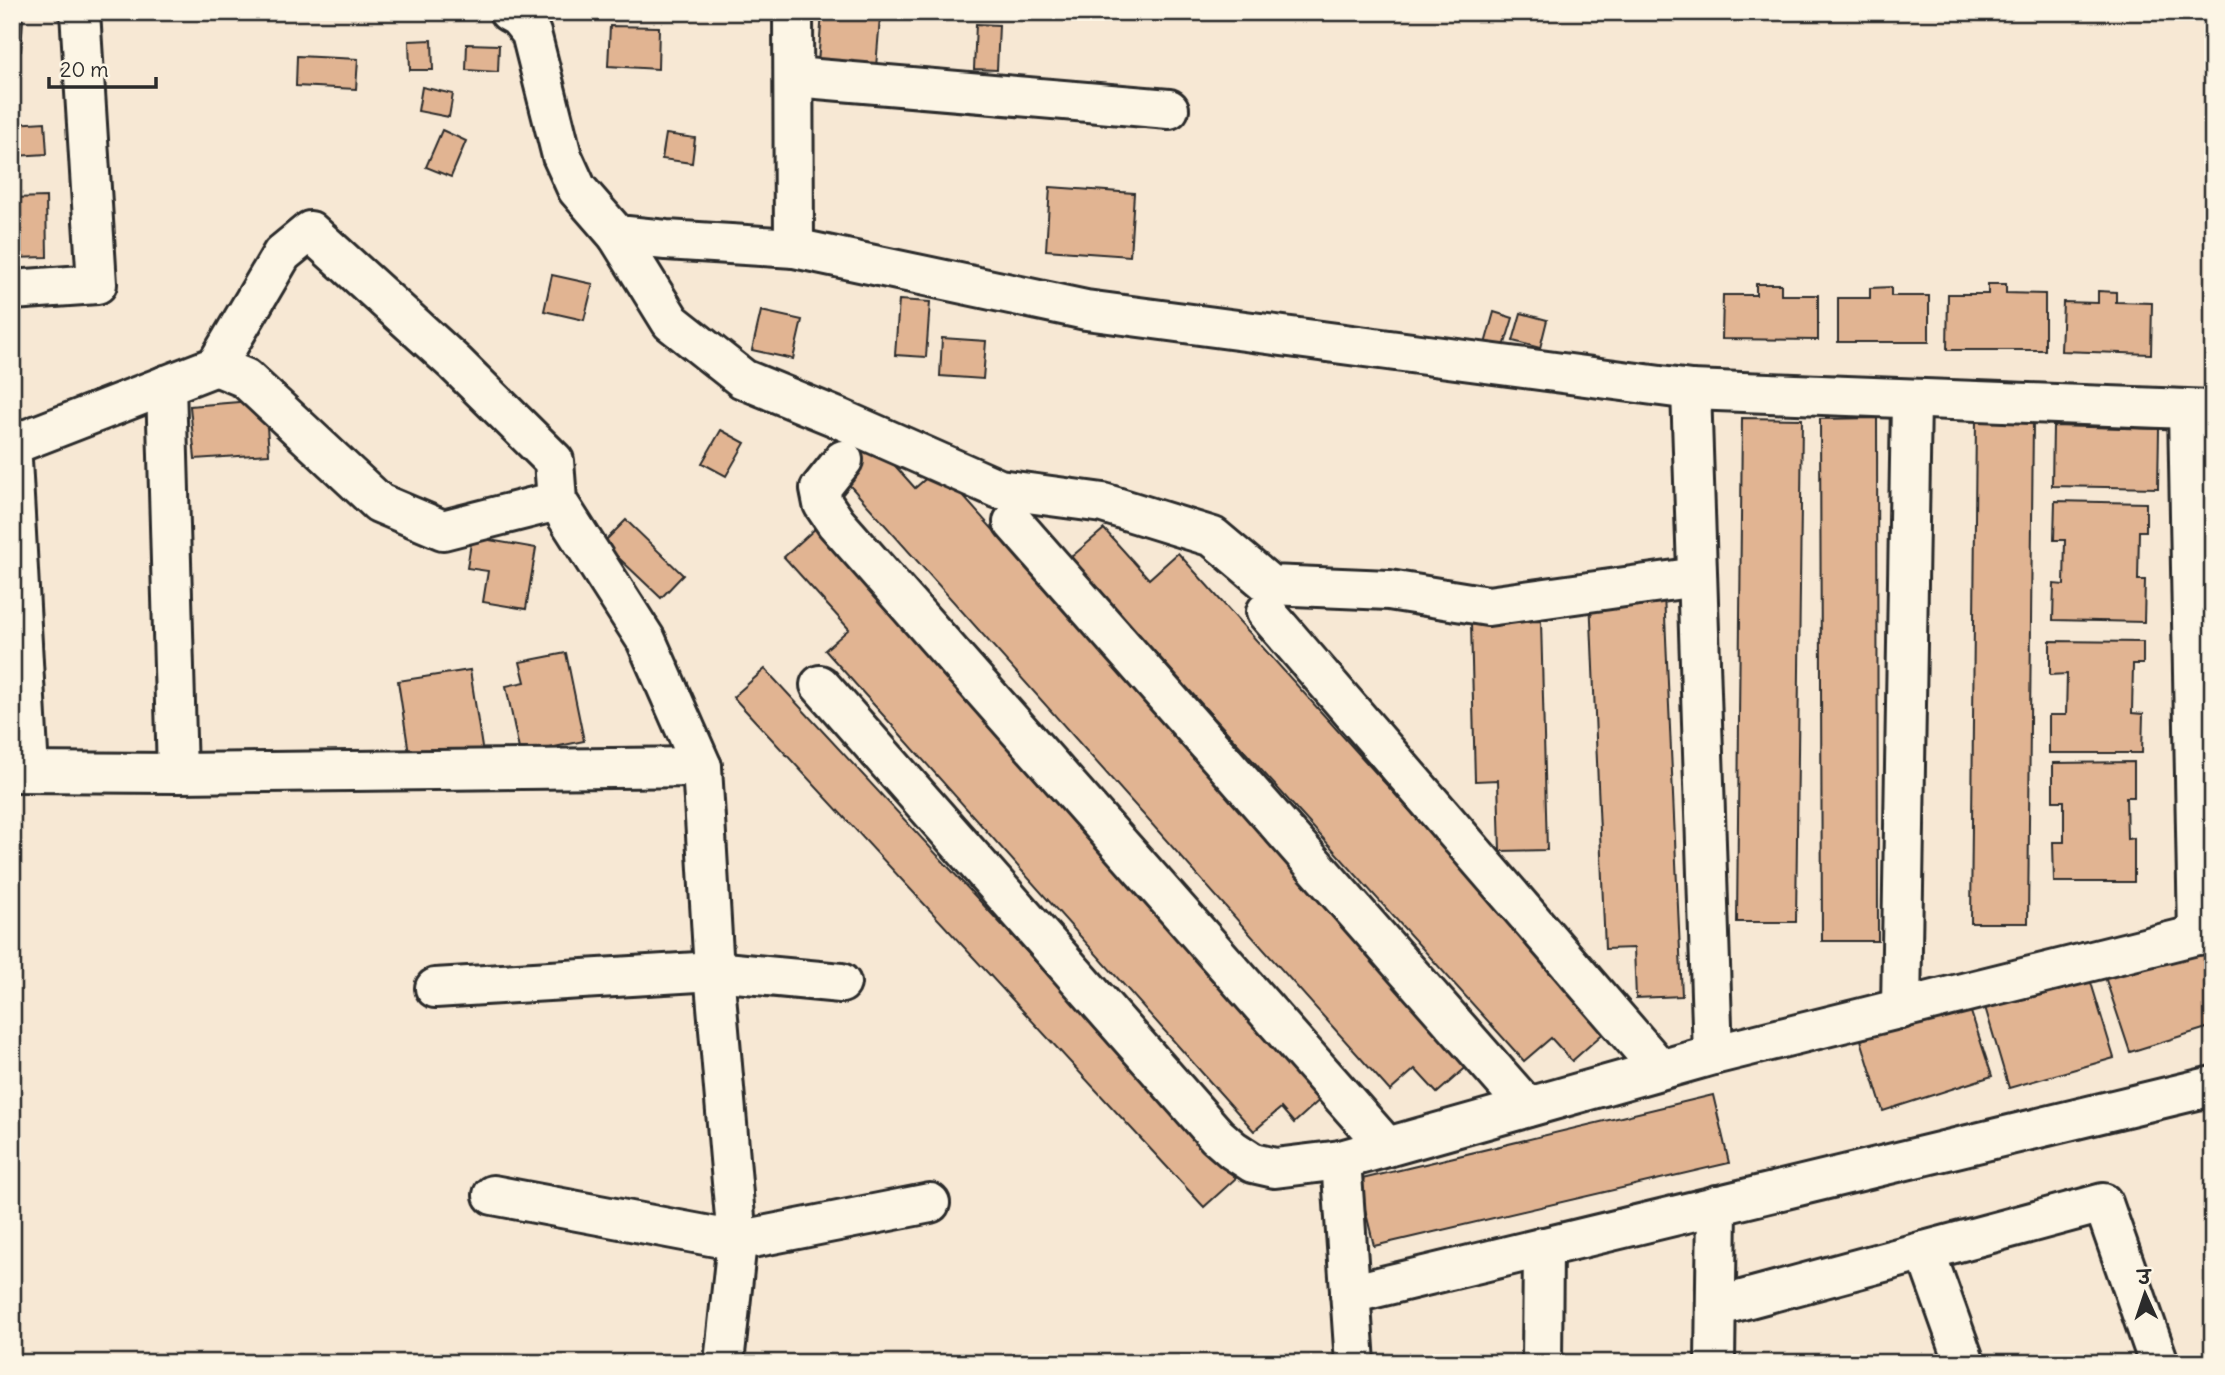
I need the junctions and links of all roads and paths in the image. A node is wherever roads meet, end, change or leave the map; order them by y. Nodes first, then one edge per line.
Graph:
1 (79, 12) edge
2 (509, 12) edge
3 (793, 12) edge
4 (794, 77) junction
5 (1169, 109) dead end
6 (617, 235) junction
7 (794, 248) junction
8 (12, 290) edge
9 (216, 366) junction
10 (166, 385) junction
11 (1691, 390) junction
12 (1911, 400) junction
13 (2200, 410) edge
14 (12, 446) edge
15 (12, 460) edge
16 (843, 460) dead end
17 (557, 501) junction
18 (1013, 522) dead end
19 (1697, 577) junction
20 (1266, 612) dead end
21 (820, 685) dead end
22 (702, 767) junction
23 (20, 772) edge
24 (177, 773) junction
25 (2205, 933) edge
26 (714, 971) junction
27 (841, 983) dead end
28 (435, 988) dead end
29 (1901, 1009) junction
30 (1713, 1055) junction
31 (1660, 1069) junction
32 (2213, 1086) edge
33 (1527, 1107) junction
34 (1387, 1147) junction
35 (1341, 1160) junction
36 (493, 1195) dead end
37 (930, 1203) dead end
38 (1717, 1205) junction
39 (737, 1241) junction
40 (1543, 1247) junction
41 (1925, 1251) junction
42 (1350, 1294) junction
43 (1716, 1307) junction
44 (724, 1363) edge
45 (1355, 1363) edge
46 (1542, 1363) edge
47 (1715, 1363) edge
48 (1965, 1363) edge
49 (2159, 1363) edge

1 - 8 street
2 - 6 street
3 - 4 street
4 - 5 street
4 - 7 street
6 - 7 street
6 - 19 street
7 - 11 street
9 - 10 street
9 - 17 street
9 - 17 street
10 - 14 street
10 - 24 street
11 - 12 street
11 - 19 street
12 - 13 street
12 - 29 street
13 - 25 street
15 - 23 street
16 - 34 street
17 - 22 street
18 - 33 street
19 - 30 street
20 - 31 street
21 - 35 street
22 - 24 street
22 - 26 street
23 - 24 street
25 - 29 street
26 - 27 street
26 - 28 street
26 - 39 street
29 - 30 street
30 - 31 street
31 - 33 street
32 - 38 street
33 - 34 street
34 - 35 street
35 - 42 street
36 - 39 street
37 - 39 street
38 - 40 street
38 - 43 street
39 - 44 street
40 - 42 street
40 - 46 street
41 - 43 street
41 - 48 street
41 - 49 street
42 - 45 street
43 - 47 street

